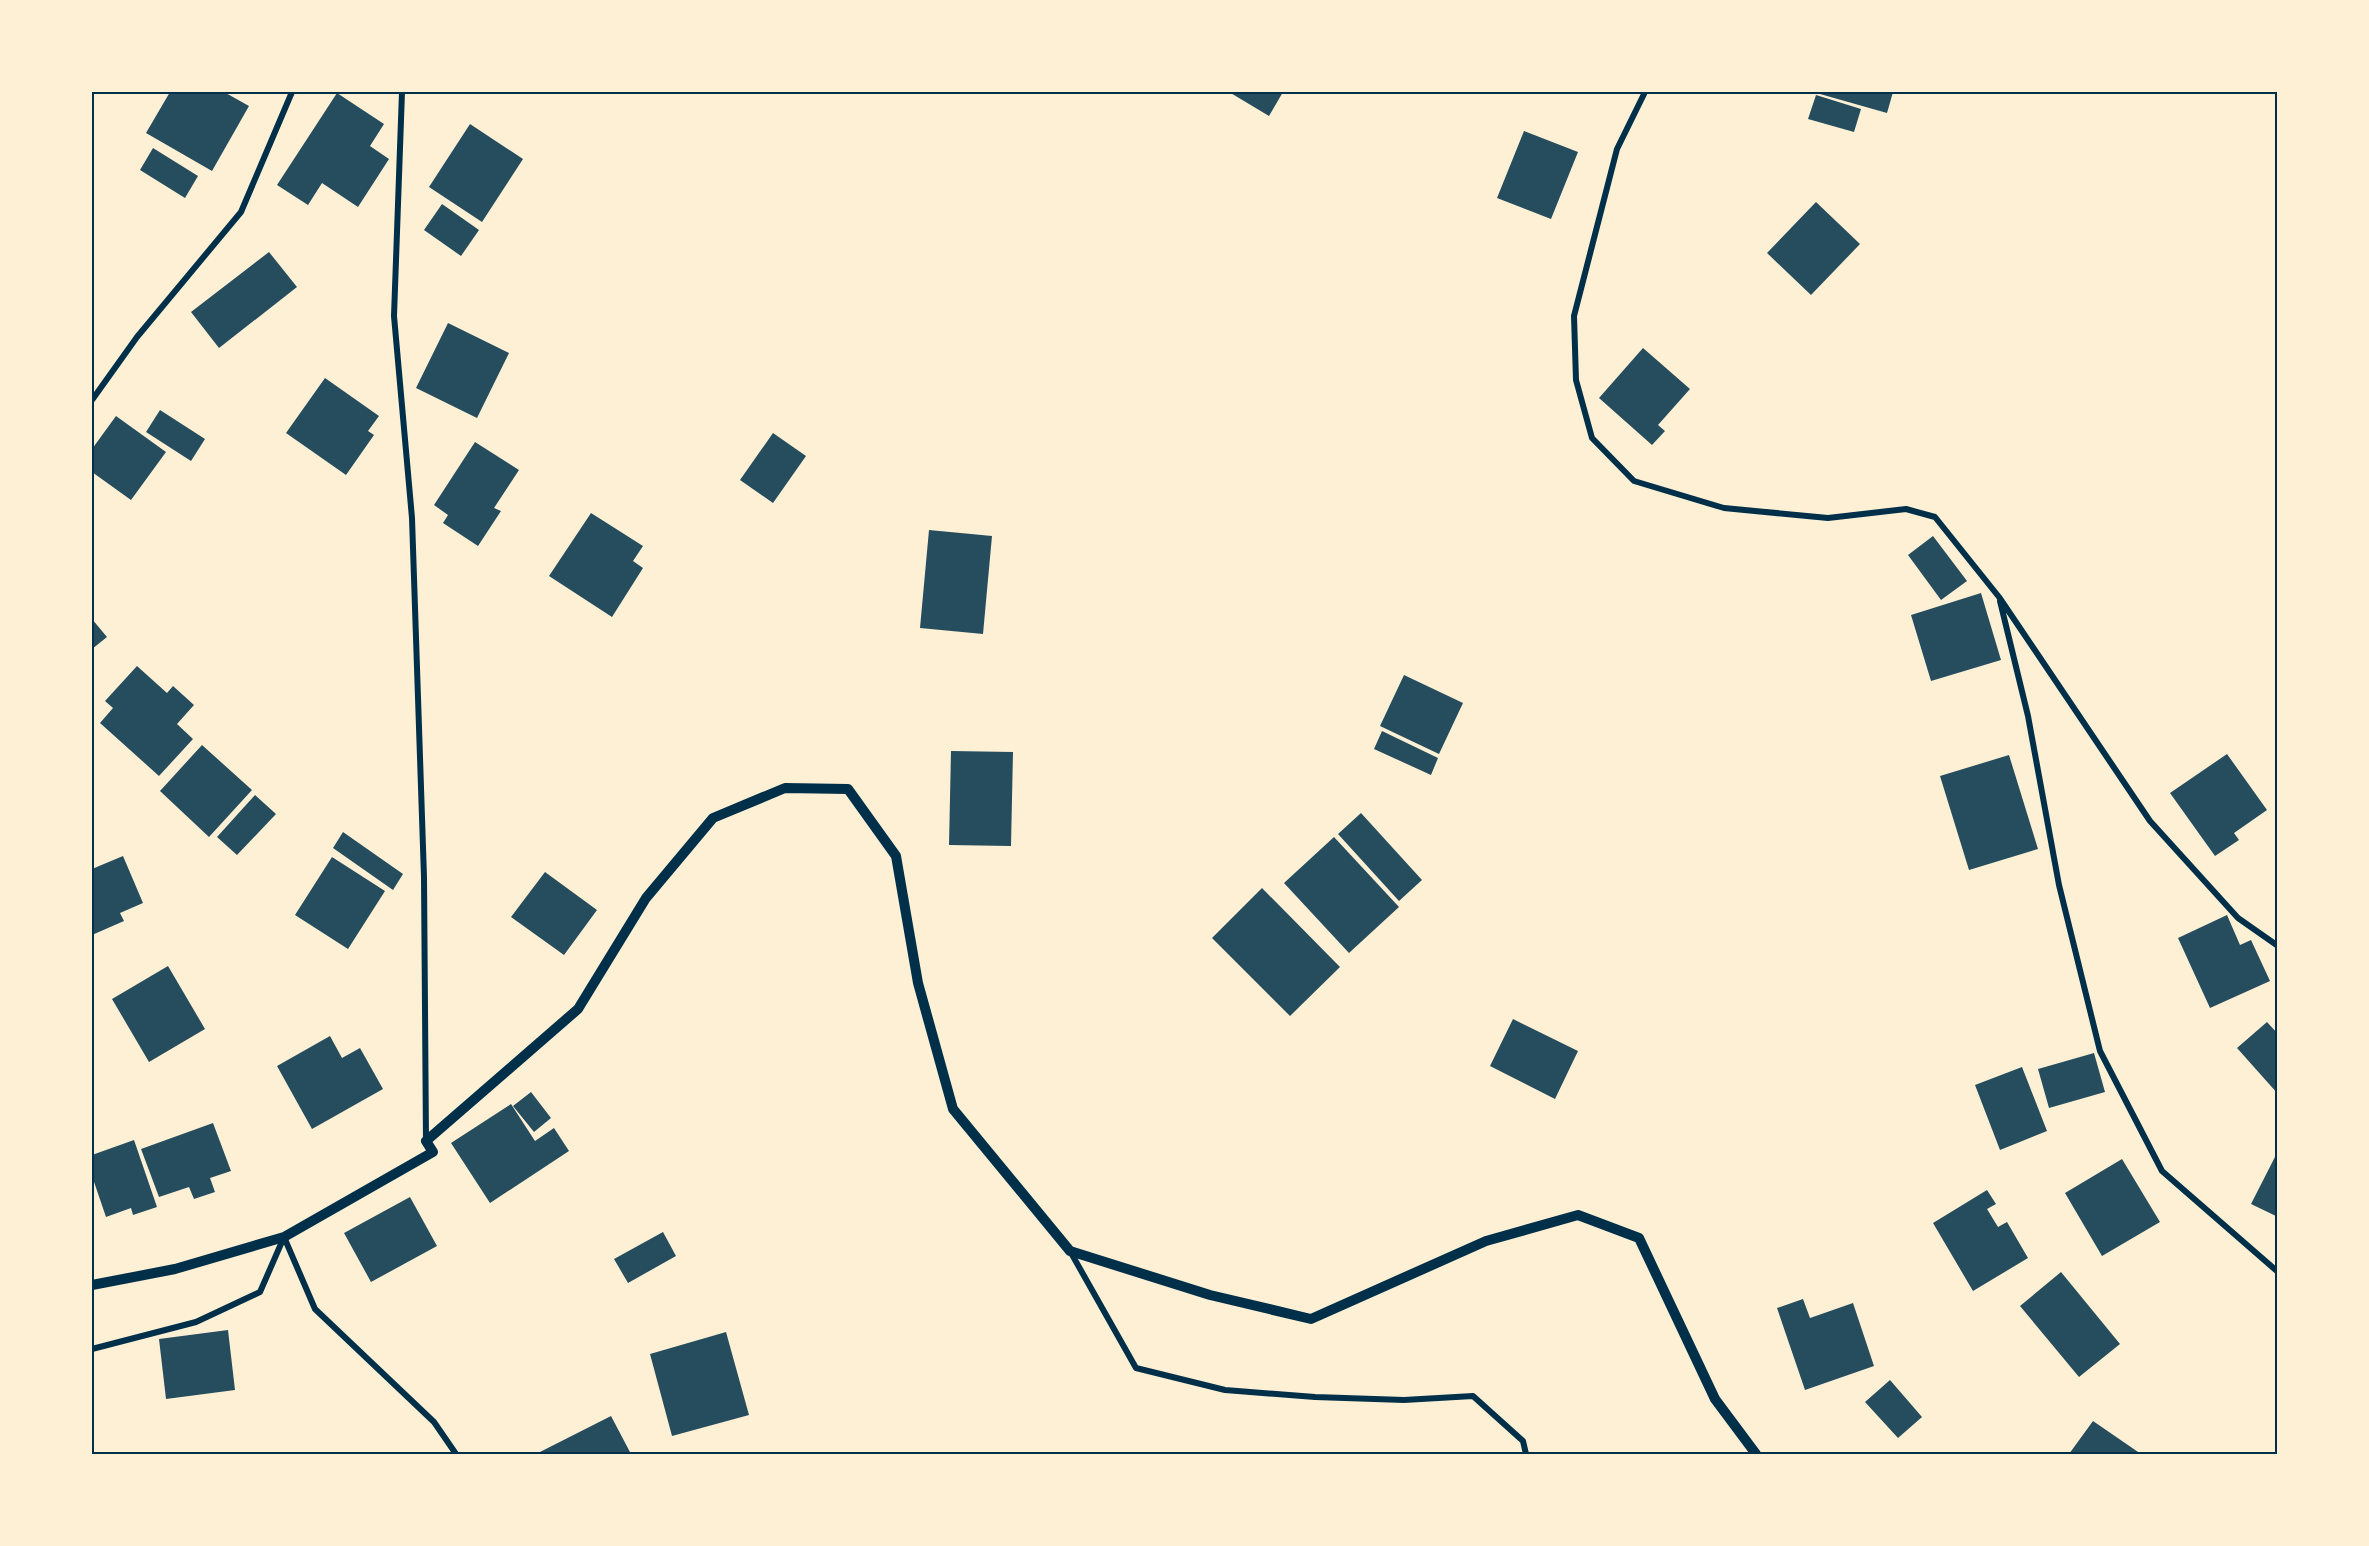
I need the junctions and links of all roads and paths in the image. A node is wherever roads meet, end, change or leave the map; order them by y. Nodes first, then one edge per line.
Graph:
1 (292, 92) edge
2 (402, 92) edge
3 (1645, 92) edge
4 (92, 400) edge
5 (1999, 597) junction
6 (2277, 946) edge
7 (426, 1141) junction
8 (284, 1237) junction
9 (1070, 1251) junction
10 (2277, 1272) edge
11 (92, 1285) edge
12 (92, 1349) edge
13 (456, 1455) edge
14 (1526, 1455) edge
15 (1756, 1455) edge

1 - 4 street
2 - 7 street
3 - 5 street
5 - 6 street
5 - 10 street
7 - 8 street
7 - 9 street
8 - 11 street
8 - 12 street
8 - 13 street
9 - 14 street
9 - 15 street

